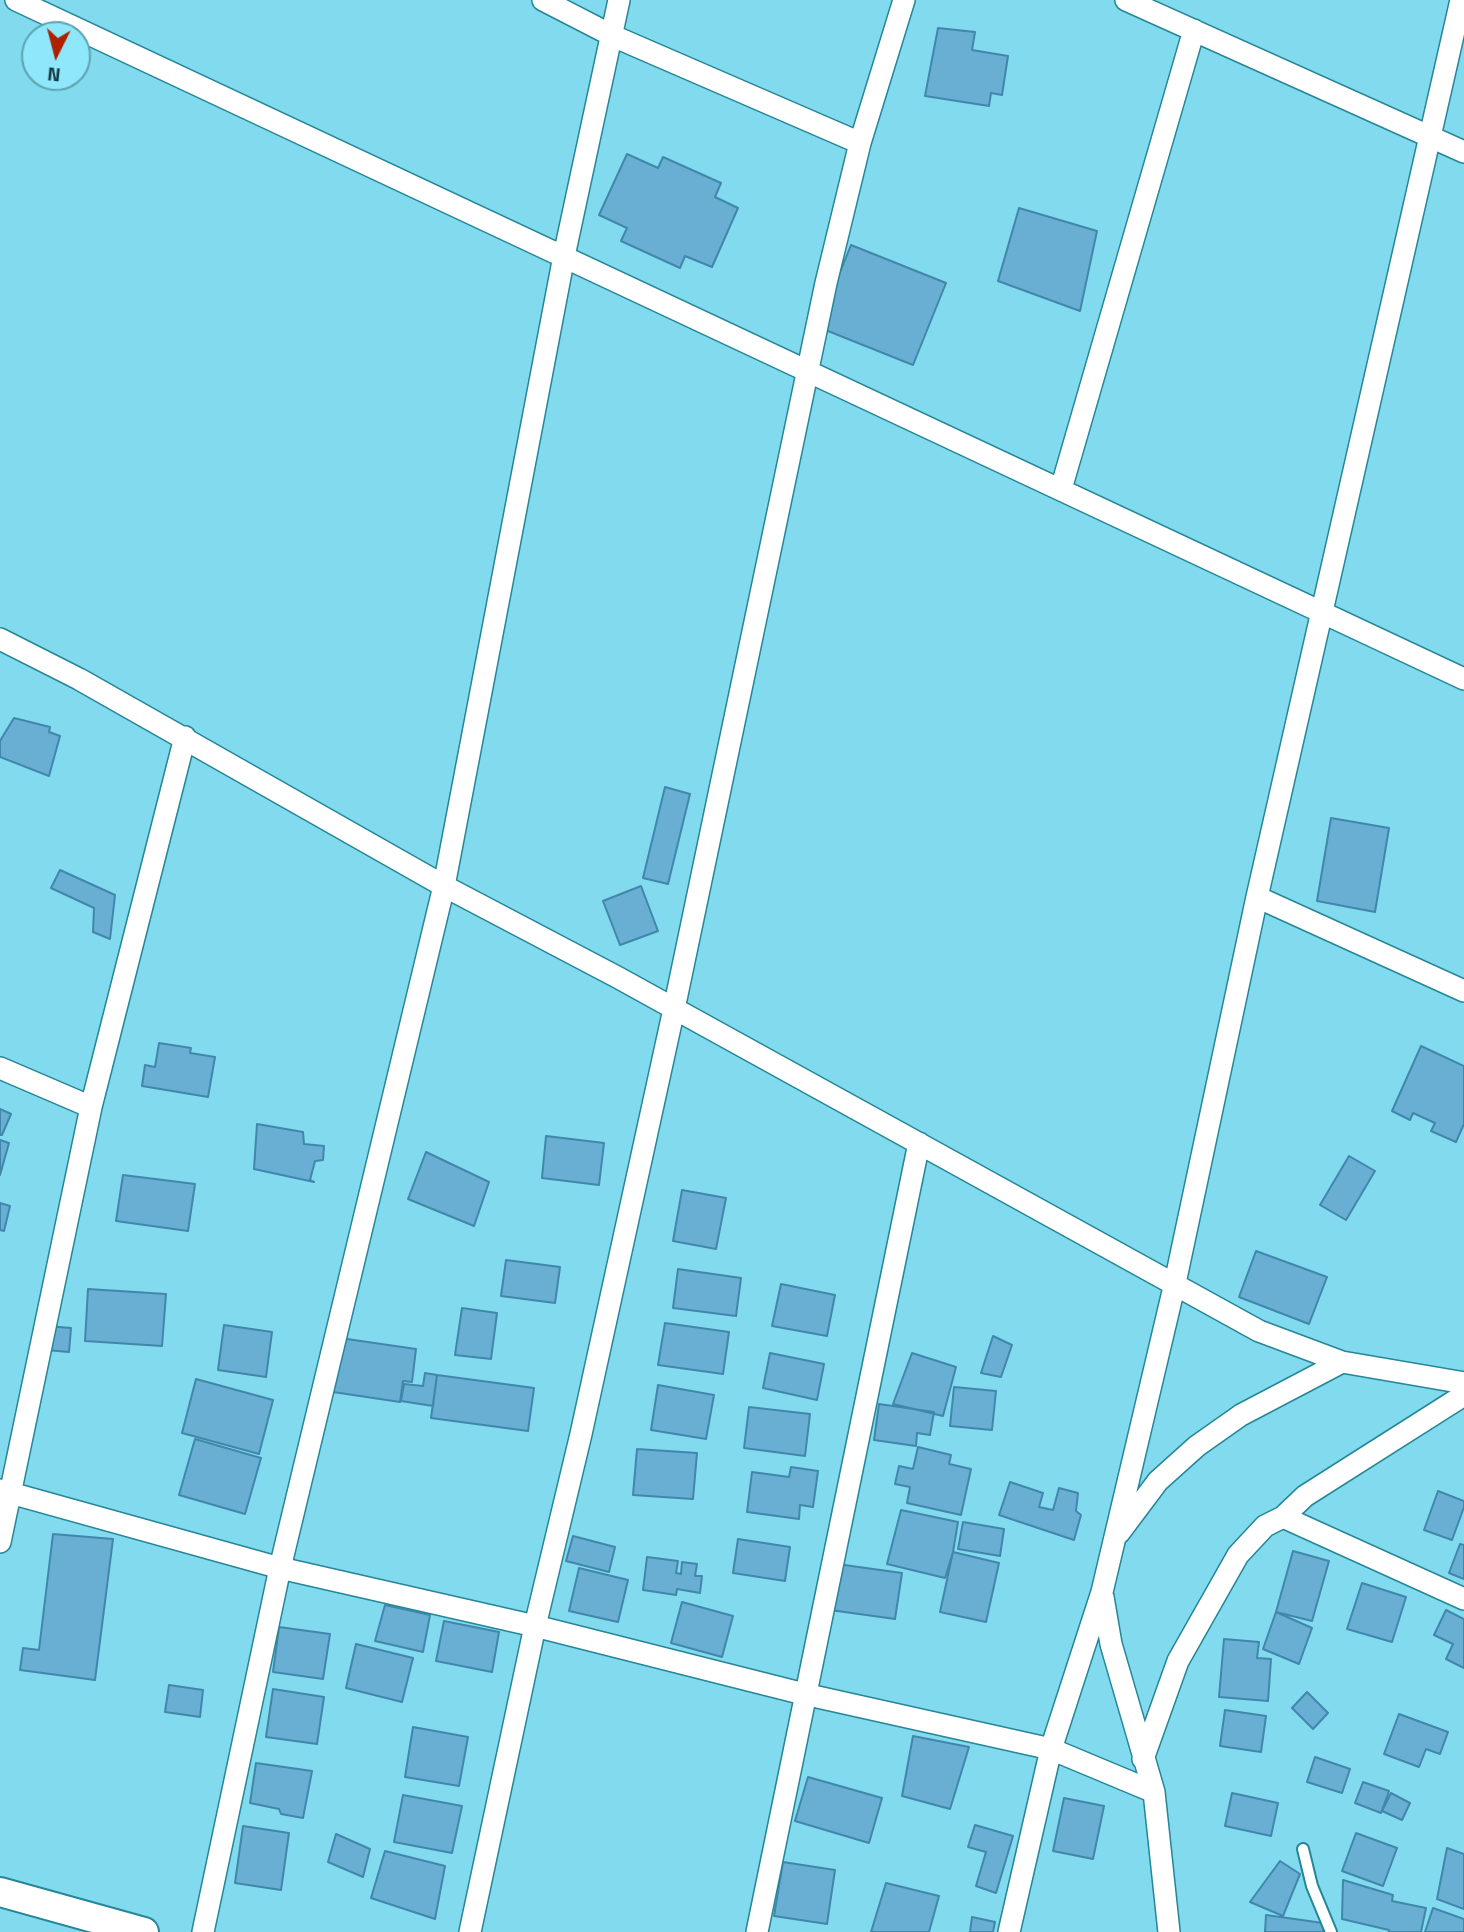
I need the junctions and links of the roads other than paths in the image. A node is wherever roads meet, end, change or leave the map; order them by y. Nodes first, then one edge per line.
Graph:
1 (16, 0) edge
2 (543, 0) edge
3 (619, 0) edge
4 (904, 0) edge
5 (1126, 0) edge
6 (1461, 0) edge
7 (1194, 30) junction
8 (613, 36) junction
9 (1432, 135) junction
10 (860, 143) junction
11 (1464, 152) edge
12 (564, 256) junction
13 (807, 370) junction
14 (1061, 489) junction
15 (1321, 612) junction
16 (0, 639) edge
17 (1464, 679) edge
18 (185, 737) junction
19 (444, 886) junction
20 (1257, 897) junction
21 (1464, 992) edge
22 (674, 1009) junction
23 (0, 1068) edge
24 (91, 1107) junction
25 (919, 1143) junction
26 (1175, 1283) junction
27 (1342, 1362) junction
28 (1464, 1383) edge
29 (1464, 1395) edge
30 (5, 1492) edge
31 (1283, 1517) junction
32 (1114, 1540) junction
33 (0, 1542) edge
34 (280, 1568) junction
35 (1102, 1592) junction
36 (1464, 1600) edge
37 (535, 1626) junction
38 (804, 1695) junction
39 (1051, 1749) junction
40 (1143, 1759) junction
41 (1154, 1792) junction
42 (1303, 1849) dead end
43 (0, 1892) edge
44 (144, 1932) edge
45 (203, 1932) edge
46 (470, 1932) edge
47 (757, 1932) edge
48 (1009, 1932) edge
49 (1169, 1932) edge
50 (1331, 1932) edge

1 - 12 street
2 - 8 street
3 - 8 street
4 - 10 street
5 - 7 street
6 - 9 street
7 - 9 street
7 - 14 street
8 - 10 street
8 - 12 street
9 - 11 street
9 - 15 street
10 - 13 street
12 - 13 street
12 - 19 street
13 - 14 street
13 - 22 street
14 - 15 street
15 - 17 street
15 - 20 street
16 - 18 street
18 - 19 street
18 - 24 street
19 - 22 street
19 - 34 street
20 - 21 street
20 - 26 street
22 - 25 street
22 - 37 street
23 - 24 street
24 - 30 street
25 - 26 street
25 - 38 street
26 - 27 street
26 - 32 street
27 - 28 street
27 - 32 street
29 - 31 street
30 - 33 street
30 - 34 street
31 - 36 street
31 - 40 street
32 - 35 street
34 - 37 street
34 - 45 street
35 - 39 street
35 - 40 street
37 - 38 street
37 - 46 street
38 - 39 street
38 - 47 street
39 - 41 street
39 - 48 street
40 - 41 street
41 - 49 street
42 - 50 lane
43 - 44 street

